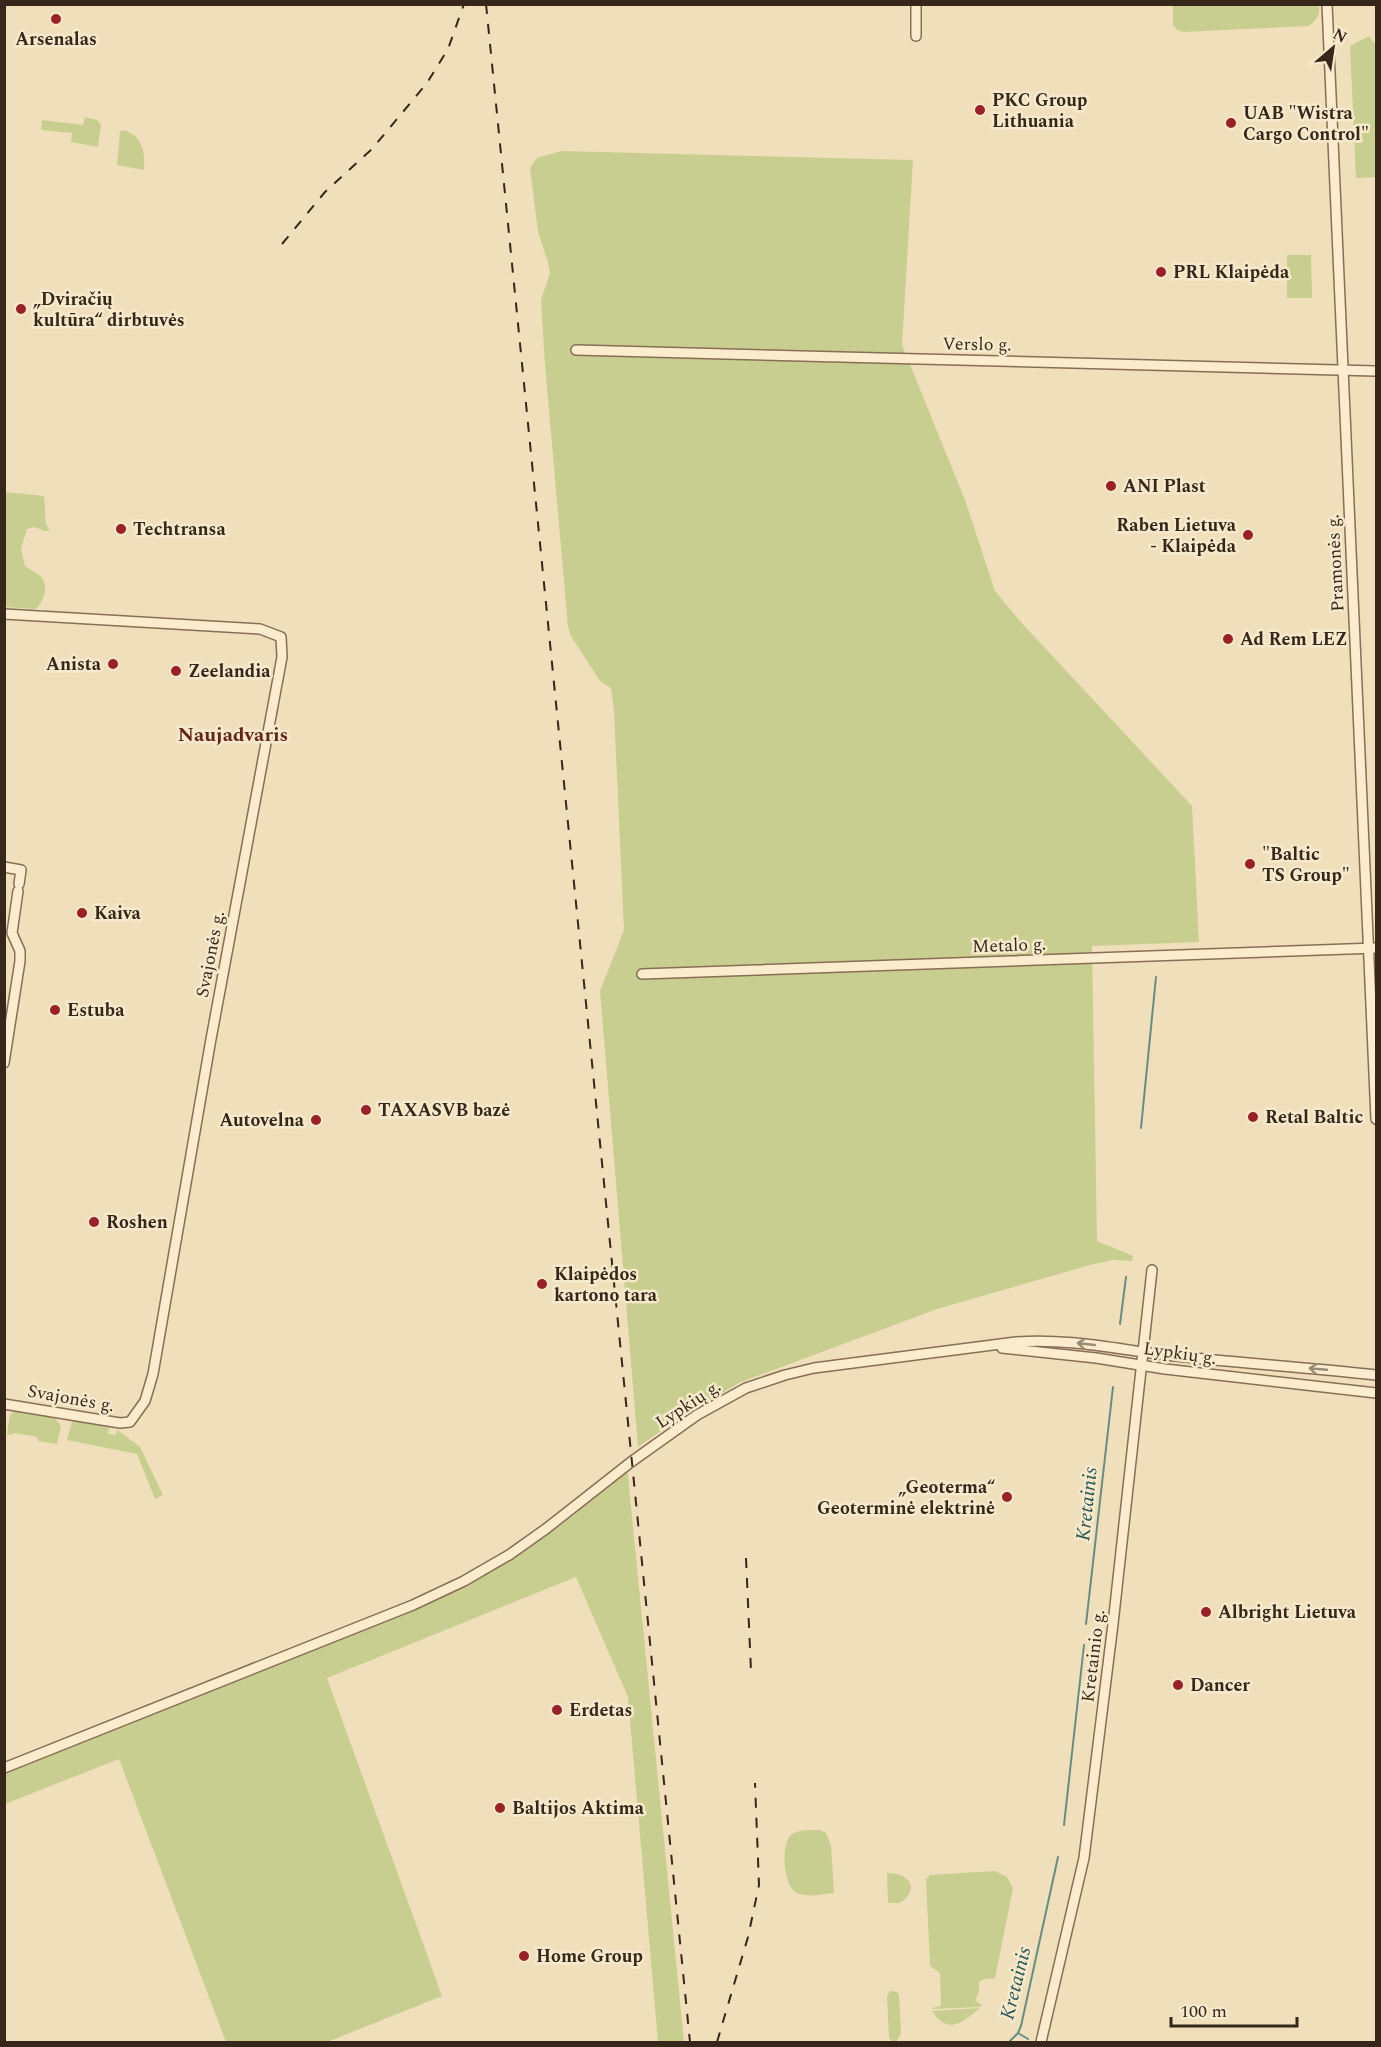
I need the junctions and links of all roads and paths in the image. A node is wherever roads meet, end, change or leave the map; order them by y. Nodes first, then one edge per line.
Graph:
1 (916, 4) edge
2 (1327, 4) edge
3 (916, 36) dead end
4 (576, 350) dead end
5 (1343, 369) junction
6 (1377, 371) edge
7 (4, 614) edge
8 (4, 867) edge
9 (1373, 949) edge
10 (642, 974) dead end
11 (4, 1063) edge
12 (1377, 1119) edge
13 (1152, 1270) dead end
14 (978, 1347) junction
15 (1144, 1352) junction
16 (1142, 1365) junction
17 (1377, 1375) edge
18 (1377, 1393) edge
19 (4, 1404) edge
20 (4, 1768) edge
21 (1041, 2043) edge

1 - 3 street
2 - 5 street, Pramonės g.
4 - 5 street, Verslo g.
5 - 6 street, Verslo g.
5 - 9 street, Pramonės g.
7 - 19 street, Svajonės g.
8 - 11 street
9 - 10 street, Metalo g.
9 - 12 street, Pramonės g.
13 - 15 street, Kretainio g.
15 -> 14 street, Lypkių g.
14 - 16 street, Lypkių g.
14 - 20 street, Lypkių g.
15 - 16 street, Kretainio g.
17 -> 15 street, Lypkių g.
16 - 18 street, Lypkių g.
16 - 21 street, Kretainio g.

